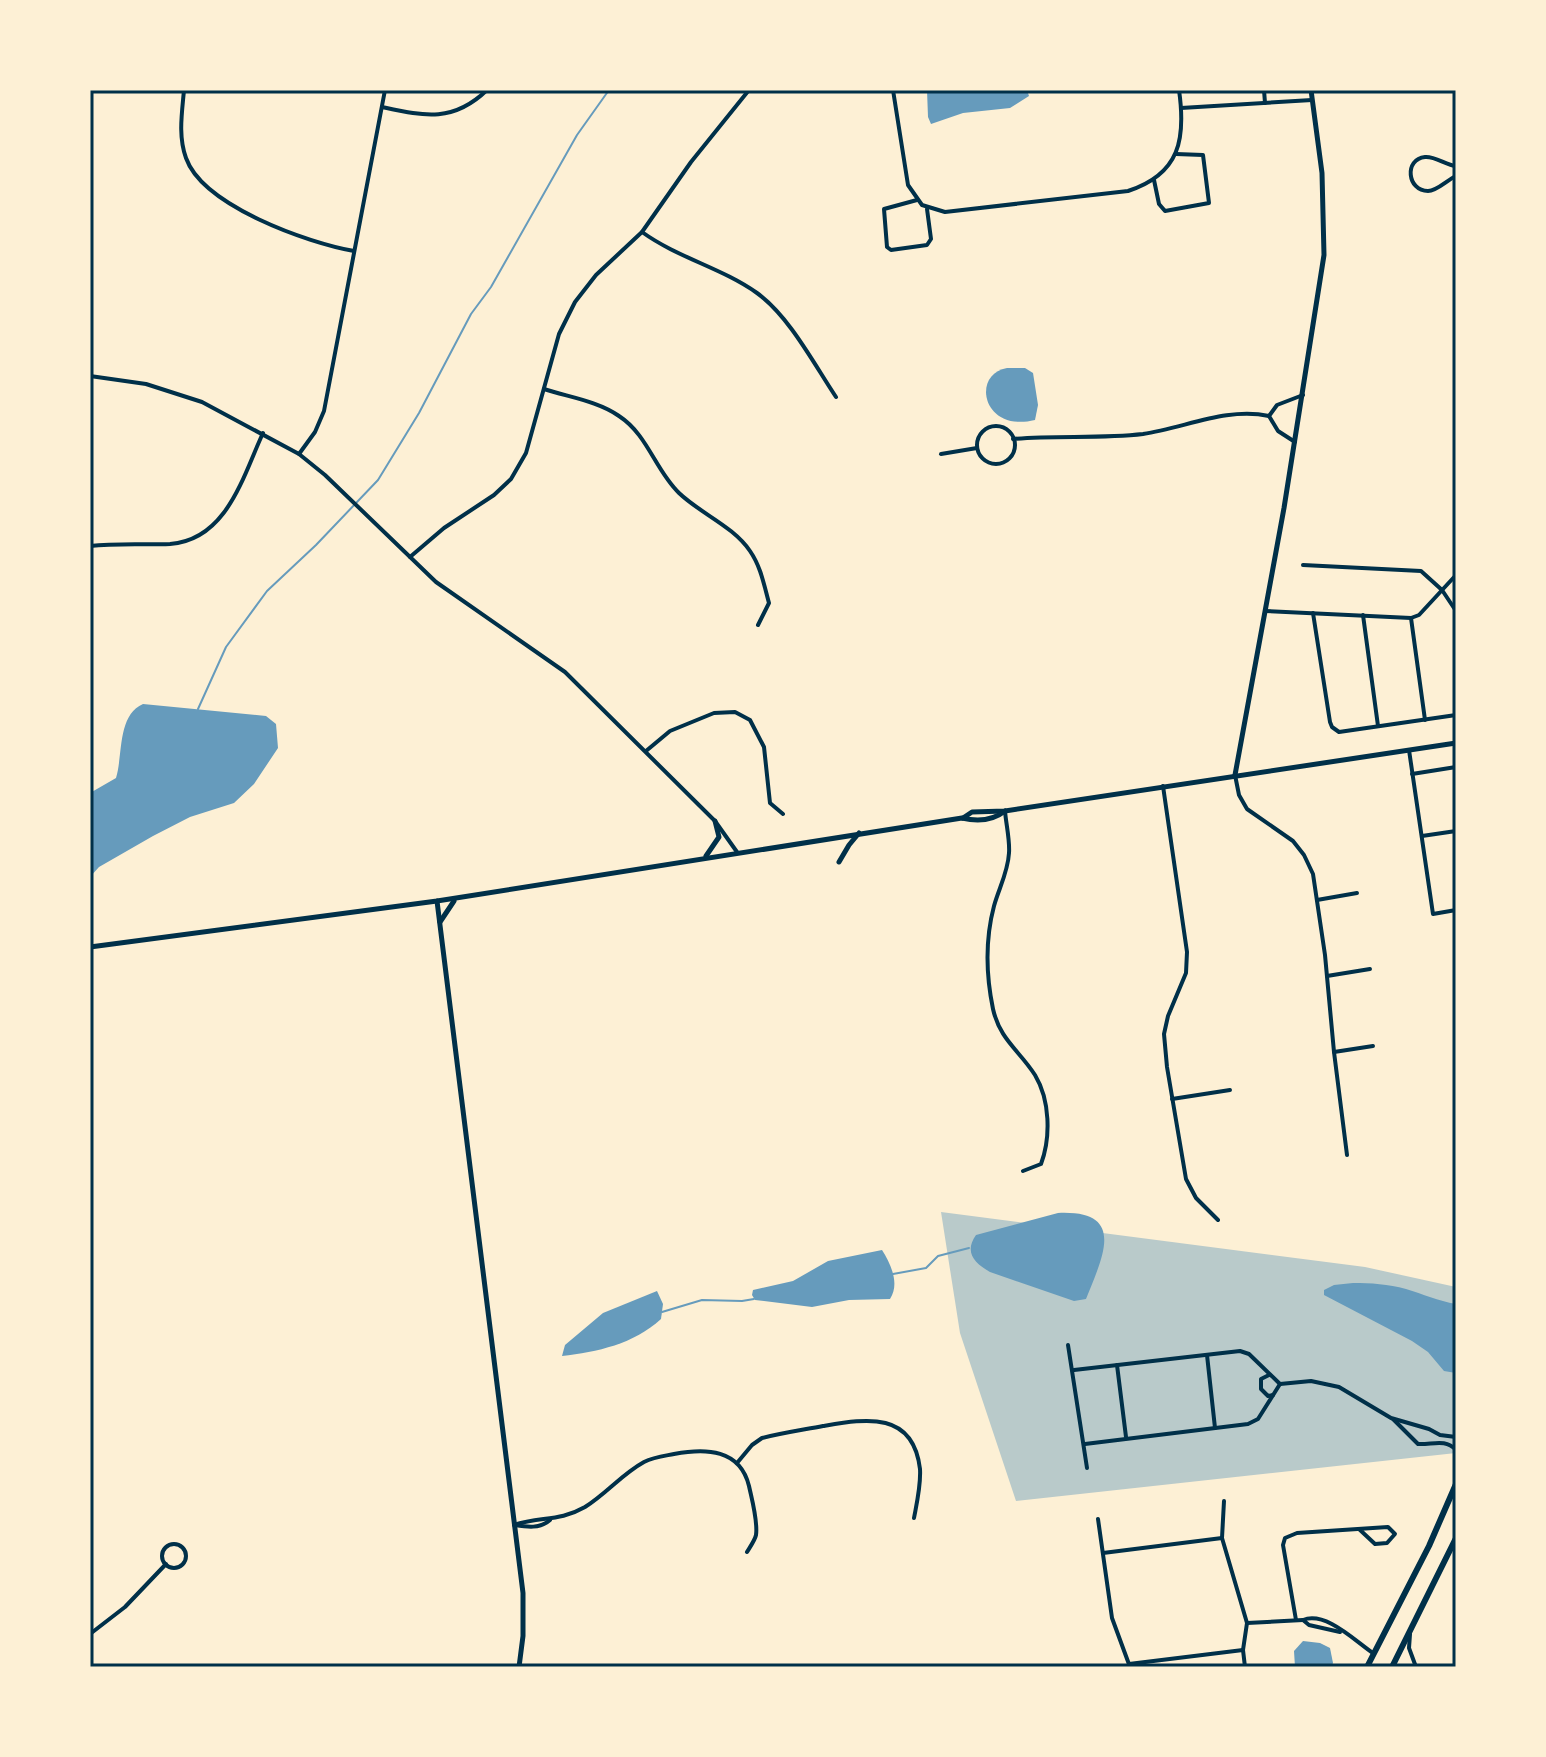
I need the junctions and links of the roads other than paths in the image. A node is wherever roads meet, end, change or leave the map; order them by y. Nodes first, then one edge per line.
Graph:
1 (184, 90) edge
2 (385, 90) edge
3 (487, 90) edge
4 (749, 90) edge
5 (893, 90) edge
6 (1179, 90) edge
7 (1264, 90) edge
8 (1311, 90) edge
9 (1312, 100) junction
10 (1265, 103) junction
11 (382, 107) junction
12 (1181, 108) junction
13 (1176, 154) junction
14 (1455, 166) edge
15 (1455, 176) edge
16 (1154, 180) junction
17 (917, 200) junction
18 (927, 209) junction
19 (642, 232) junction
20 (354, 251) junction
21 (90, 376) edge
22 (544, 389) junction
23 (1303, 395) junction
24 (836, 397) dead end
25 (1269, 416) junction
26 (263, 433) junction
27 (1013, 439) junction
28 (1295, 442) junction
29 (977, 448) junction
30 (299, 454) junction
31 (941, 454) dead end
32 (90, 546) edge
33 (410, 557) junction
34 (1303, 565) dead end
35 (1456, 575) edge
36 (1442, 590) junction
37 (1265, 611) junction
38 (1456, 611) edge
39 (1313, 613) junction
40 (1363, 615) junction
41 (1411, 618) junction
42 (758, 625) dead end
43 (1456, 715) edge
44 (1425, 720) junction
45 (1378, 726) junction
46 (1456, 743) edge
47 (1409, 750) junction
48 (645, 752) junction
49 (1456, 767) edge
50 (1412, 774) junction
51 (1235, 775) junction
52 (1163, 786) junction
53 (1005, 811) junction
54 (783, 814) dead end
55 (715, 821) junction
56 (1456, 831) edge
57 (860, 833) junction
58 (1422, 836) junction
59 (737, 852) junction
60 (704, 858) junction
61 (839, 862) dead end
62 (1357, 893) dead end
63 (458, 898) junction
64 (1317, 900) junction
65 (437, 901) junction
66 (1456, 910) edge
67 (440, 923) junction
68 (90, 947) edge
69 (1370, 969) dead end
70 (1327, 976) junction
71 (1373, 1046) dead end
72 (1334, 1052) junction
73 (1230, 1090) dead end
74 (1172, 1099) junction
75 (1347, 1155) dead end
76 (1023, 1171) dead end
77 (1218, 1220) dead end
78 (1068, 1345) dead end
79 (1207, 1355) junction
80 (1117, 1365) junction
81 (1074, 1370) junction
82 (1271, 1376) junction
83 (1280, 1384) junction
84 (1274, 1393) junction
85 (1391, 1418) junction
86 (1215, 1428) junction
87 (1126, 1437) junction
88 (1453, 1440) edge
89 (1085, 1444) junction
90 (1456, 1450) edge
91 (737, 1463) junction
92 (1087, 1468) dead end
93 (1456, 1484) edge
94 (1224, 1501) dead end
95 (914, 1518) dead end
96 (1098, 1519) dead end
97 (514, 1525) junction
98 (1359, 1529) junction
99 (1222, 1538) junction
100 (1456, 1538) edge
101 (747, 1552) dead end
102 (1103, 1553) junction
103 (166, 1564) junction
104 (1296, 1620) junction
105 (1247, 1623) junction
106 (1410, 1632) junction
107 (90, 1634) edge
108 (1243, 1650) junction
109 (1374, 1654) junction
110 (1129, 1666) edge
111 (519, 1667) edge
112 (1245, 1667) edge
113 (1367, 1667) edge
114 (1392, 1667) edge
115 (1416, 1667) edge

1 - 20 street
2 - 11 street
3 - 11 street
4 - 19 street
5 - 17 street
6 - 12 street
7 - 10 street
8 - 9 street
9 - 10 street
9 - 23 street
10 - 12 street
11 - 20 street
12 - 13 street
13 - 16 street
13 - 16 street
14 - 15 street
14 - 15 street
16 - 18 street
17 - 18 street
17 - 18 street
19 - 22 street
19 - 24 street
20 - 30 street
21 - 26 street
22 - 33 street
22 - 42 street
23 - 25 street
23 - 28 street
25 - 27 street
25 - 28 street
26 - 30 street
26 - 32 street
27 - 29 street
27 - 29 street
28 - 37 street
29 - 31 street
30 - 33 street
33 - 48 street
34 - 36 street
35 - 36 street
36 - 38 street
36 - 41 street
37 - 39 street
37 - 51 street
39 - 40 street
39 - 45 street
40 - 41 street
40 - 45 street
41 - 44 street
43 - 44 street
44 - 45 street
46 - 47 street
47 - 50 street
47 - 51 street
48 - 54 street
48 - 55 street
49 - 50 street
50 - 58 street
51 - 52 street
51 - 64 street
52 - 53 street
52 - 74 street
53 - 57 street
53 - 76 street
55 - 59 street
55 - 60 street
56 - 58 street
57 - 59 street
57 - 61 street
58 - 66 street
59 - 60 street
60 - 63 street
62 - 64 street
63 - 65 street
63 - 67 street
64 - 70 street
65 - 67 street
65 - 68 street
67 - 97 street
69 - 70 street
70 - 72 street
71 - 72 street
72 - 75 street
73 - 74 street
74 - 77 street
78 - 81 street
79 - 80 street
79 - 82 street
79 - 86 street
80 - 81 street
80 - 87 street
81 - 89 street
82 - 83 street
82 - 84 street
83 - 84 street
83 - 85 street
84 - 86 street
85 - 88 street
85 - 88 street
86 - 87 street
87 - 89 street
88 - 90 street
89 - 92 street
91 - 95 street
91 - 97 street
91 - 101 street
93 - 109 main road
94 - 99 street
96 - 102 street
97 - 111 street
98 - 98 street
98 - 104 street
99 - 102 street
99 - 105 street
100 - 106 main road
102 - 110 street
103 - 103 street
103 - 107 street
104 - 105 street
104 - 109 street
105 - 108 street
106 - 114 main road
106 - 115 street
108 - 110 street
108 - 112 street
109 - 113 main road

